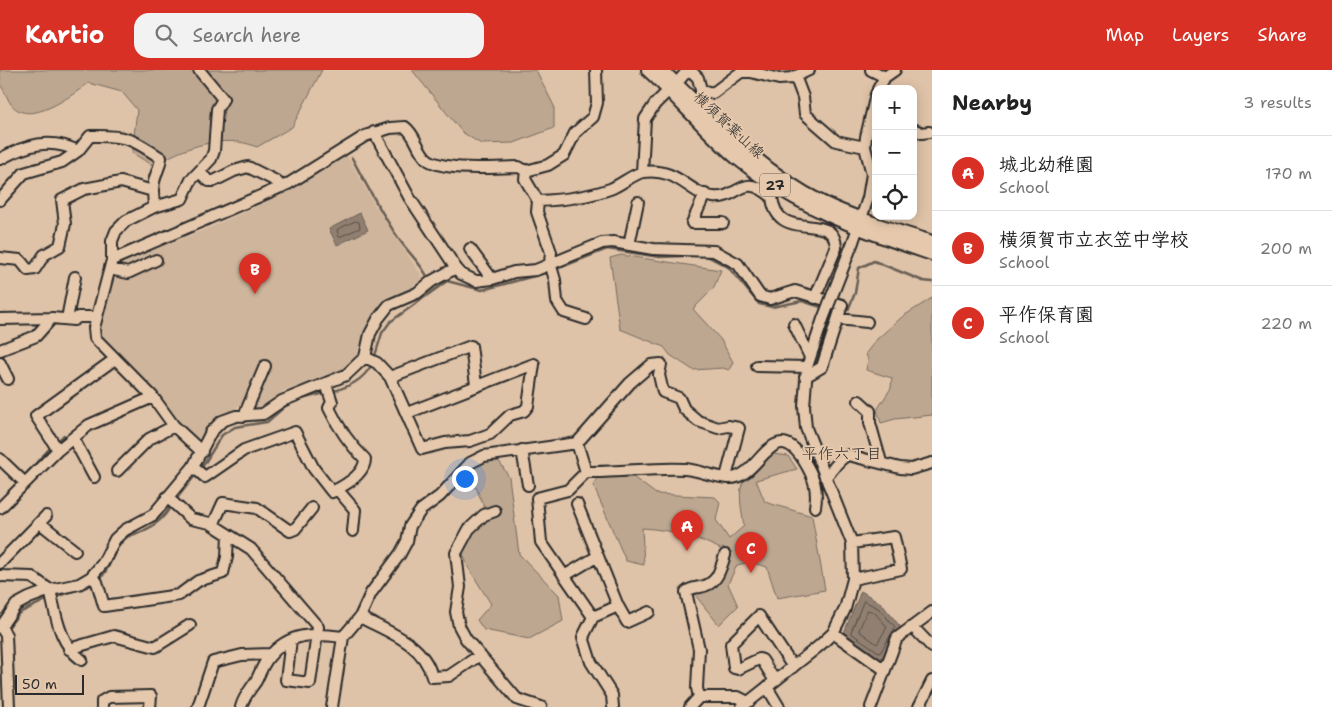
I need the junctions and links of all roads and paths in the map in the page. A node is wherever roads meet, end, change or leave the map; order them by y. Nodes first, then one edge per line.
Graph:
1 (199, 70) edge
2 (596, 70) edge
3 (648, 70) edge
4 (662, 70) edge
5 (689, 70) edge
6 (871, 70) edge
7 (895, 70) edge
8 (802, 72) edge
9 (885, 77) junction
10 (880, 85) edge
11 (672, 87) junction
12 (872, 119) edge
13 (915, 130) edge
14 (374, 132) junction
15 (929, 132) dead end
16 (865, 147) junction
17 (78, 151) junction
18 (0, 160) edge
19 (526, 171) junction
20 (200, 172) junction
21 (642, 172) junction
22 (282, 187) junction
23 (153, 191) junction
24 (705, 194) junction
25 (0, 200) edge
26 (538, 201) junction
27 (638, 202) dead end
28 (154, 207) junction
29 (723, 223) dead end
30 (857, 230) junction
31 (932, 242) edge
32 (629, 245) junction
33 (470, 250) dead end
34 (932, 254) edge
35 (0, 258) edge
36 (156, 260) dead end
37 (550, 263) junction
38 (111, 265) junction
39 (456, 268) junction
40 (75, 277) dead end
41 (492, 279) junction
42 (815, 298) junction
43 (96, 317) junction
44 (52, 318) junction
45 (0, 319) edge
46 (67, 319) junction
47 (586, 319) dead end
48 (838, 319) junction
49 (867, 322) dead end
50 (794, 324) dead end
51 (0, 350) edge
52 (365, 356) junction
53 (810, 357) junction
54 (115, 359) junction
55 (0, 363) edge
56 (265, 366) dead end
57 (757, 366) dead end
58 (806, 372) junction
59 (390, 377) junction
60 (8, 379) dead end
61 (476, 385) junction
62 (328, 389) junction
63 (153, 397) junction
64 (859, 402) dead end
65 (407, 413) junction
66 (244, 416) junction
67 (174, 426) junction
68 (73, 438) junction
69 (577, 443) junction
70 (58, 450) junction
71 (522, 450) junction
72 (202, 452) junction
73 (0, 459) edge
74 (881, 462) junction
75 (932, 463) edge
76 (193, 467) junction
77 (117, 471) dead end
78 (586, 472) junction
79 (824, 474) junction
80 (812, 476) junction
81 (94, 477) dead end
82 (726, 478) junction
83 (25, 483) junction
84 (528, 484) dead end
85 (337, 489) junction
86 (168, 497) junction
87 (577, 504) dead end
88 (815, 507) dead end
89 (0, 508) edge
90 (312, 508) dead end
91 (495, 511) dead end
92 (213, 524) junction
93 (354, 530) dead end
94 (228, 535) junction
95 (852, 543) junction
96 (75, 551) dead end
97 (725, 555) dead end
98 (598, 556) junction
99 (0, 563) edge
100 (0, 576) edge
101 (564, 576) junction
102 (91, 577) junction
103 (853, 579) junction
104 (50, 590) junction
105 (618, 606) junction
106 (649, 612) dead end
107 (932, 612) edge
108 (360, 617) junction
109 (593, 617) junction
110 (190, 625) dead end
111 (0, 627) edge
112 (913, 627) junction
113 (833, 633) junction
114 (317, 634) junction
115 (343, 637) junction
116 (291, 640) junction
117 (932, 647) edge
118 (69, 649) junction
119 (271, 654) junction
120 (480, 655) junction
121 (82, 660) dead end
122 (793, 667) junction
123 (885, 670) junction
124 (932, 681) edge
125 (771, 684) junction
126 (699, 697) junction
127 (745, 705) edge
128 (9, 707) edge
129 (102, 707) edge
130 (150, 707) edge
131 (198, 707) edge
132 (241, 707) edge
133 (332, 707) edge
134 (541, 707) edge
135 (613, 707) edge
136 (690, 707) edge
137 (779, 707) edge
138 (871, 707) edge
139 (919, 707) edge

1 - 20 street
2 - 19 street
3 - 11 main road, 横須賀葉山線 / 27
4 - 11 main road, 横須賀葉山線 / 27
5 - 8 street
5 - 11 street
6 - 9 street
7 - 9 street
8 - 16 street
9 - 10 street
11 - 21 street
11 - 30 main road, 横須賀葉山線 / 27
12 - 16 street
13 - 15 street
14 - 19 street
14 - 22 street
14 - 39 street
16 - 30 street
17 - 18 street
17 - 23 street
17 - 25 street
19 - 26 street
20 - 22 street
20 - 28 street
21 - 24 street
21 - 26 street
22 - 38 street
23 - 28 street
23 - 35 street
24 - 29 street
24 - 42 street
26 - 37 street
27 - 32 street
28 - 38 street
30 - 31 main road, 横須賀葉山線 / 27
30 - 34 main road, 横須賀葉山線 / 27
30 - 53 street, bridge
32 - 37 street
32 - 42 street
33 - 41 street
36 - 38 street
37 - 41 street
37 - 47 street
38 - 43 street
39 - 41 street
39 - 52 street
40 - 46 street
42 - 48 street
43 - 46 street
43 - 54 street
44 - 45 street
44 - 46 street
44 - 51 street
48 - 49 street
48 - 58 street
50 - 53 street
52 - 59 street
52 - 62 street
53 - 58 street
54 - 63 street
54 - 70 street
55 - 60 street
56 - 66 street
57 - 58 street
58 - 79 street
59 - 61 street
59 - 65 street
61 - 65 street
61 - 65 street
62 - 66 street
62 - 85 street
63 - 67 street
63 - 68 street
64 - 74 street
66 - 72 street
67 - 72 street
67 - 77 street
68 - 70 street
68 - 81 street
69 - 71 street
69 - 78 street
69 - 82 street
70 - 83 street
71 - 84 street
71 - 108 street
72 - 76 street
73 - 83 street
74 - 75 street
74 - 79 street
76 - 85 street
76 - 86 street
78 - 82 street
78 - 101 street
79 - 80 street
79 - 95 street
80 - 82 street
80 - 88 street
83 - 89 street
85 - 93 street
86 - 92 street
86 - 102 street
87 - 98 street
90 - 92 street
91 - 120 street
92 - 94 street
94 - 102 street
94 - 114 street
95 - 103 street
95 - 103 street
96 - 99 street
97 - 126 street
98 - 101 street
98 - 105 street
100 - 104 street
101 - 109 street
102 - 104 street
103 - 113 street
104 - 111 street
104 - 118 street
105 - 106 street
105 - 109 street
107 - 112 street
108 - 115 street
108 - 120 street
109 - 135 street
110 - 118 street
111 - 128 street
112 - 117 street
112 - 123 street
113 - 122 street
113 - 123 street
114 - 115 street
114 - 116 street
114 - 116 street
115 - 133 street
116 - 119 street
118 - 121 street
119 - 131 street
119 - 132 street
120 - 134 street
122 - 125 street
122 - 125 street
123 - 138 street
124 - 139 street
125 - 127 street
125 - 137 street
126 - 127 street
126 - 136 street
129 - 130 street

